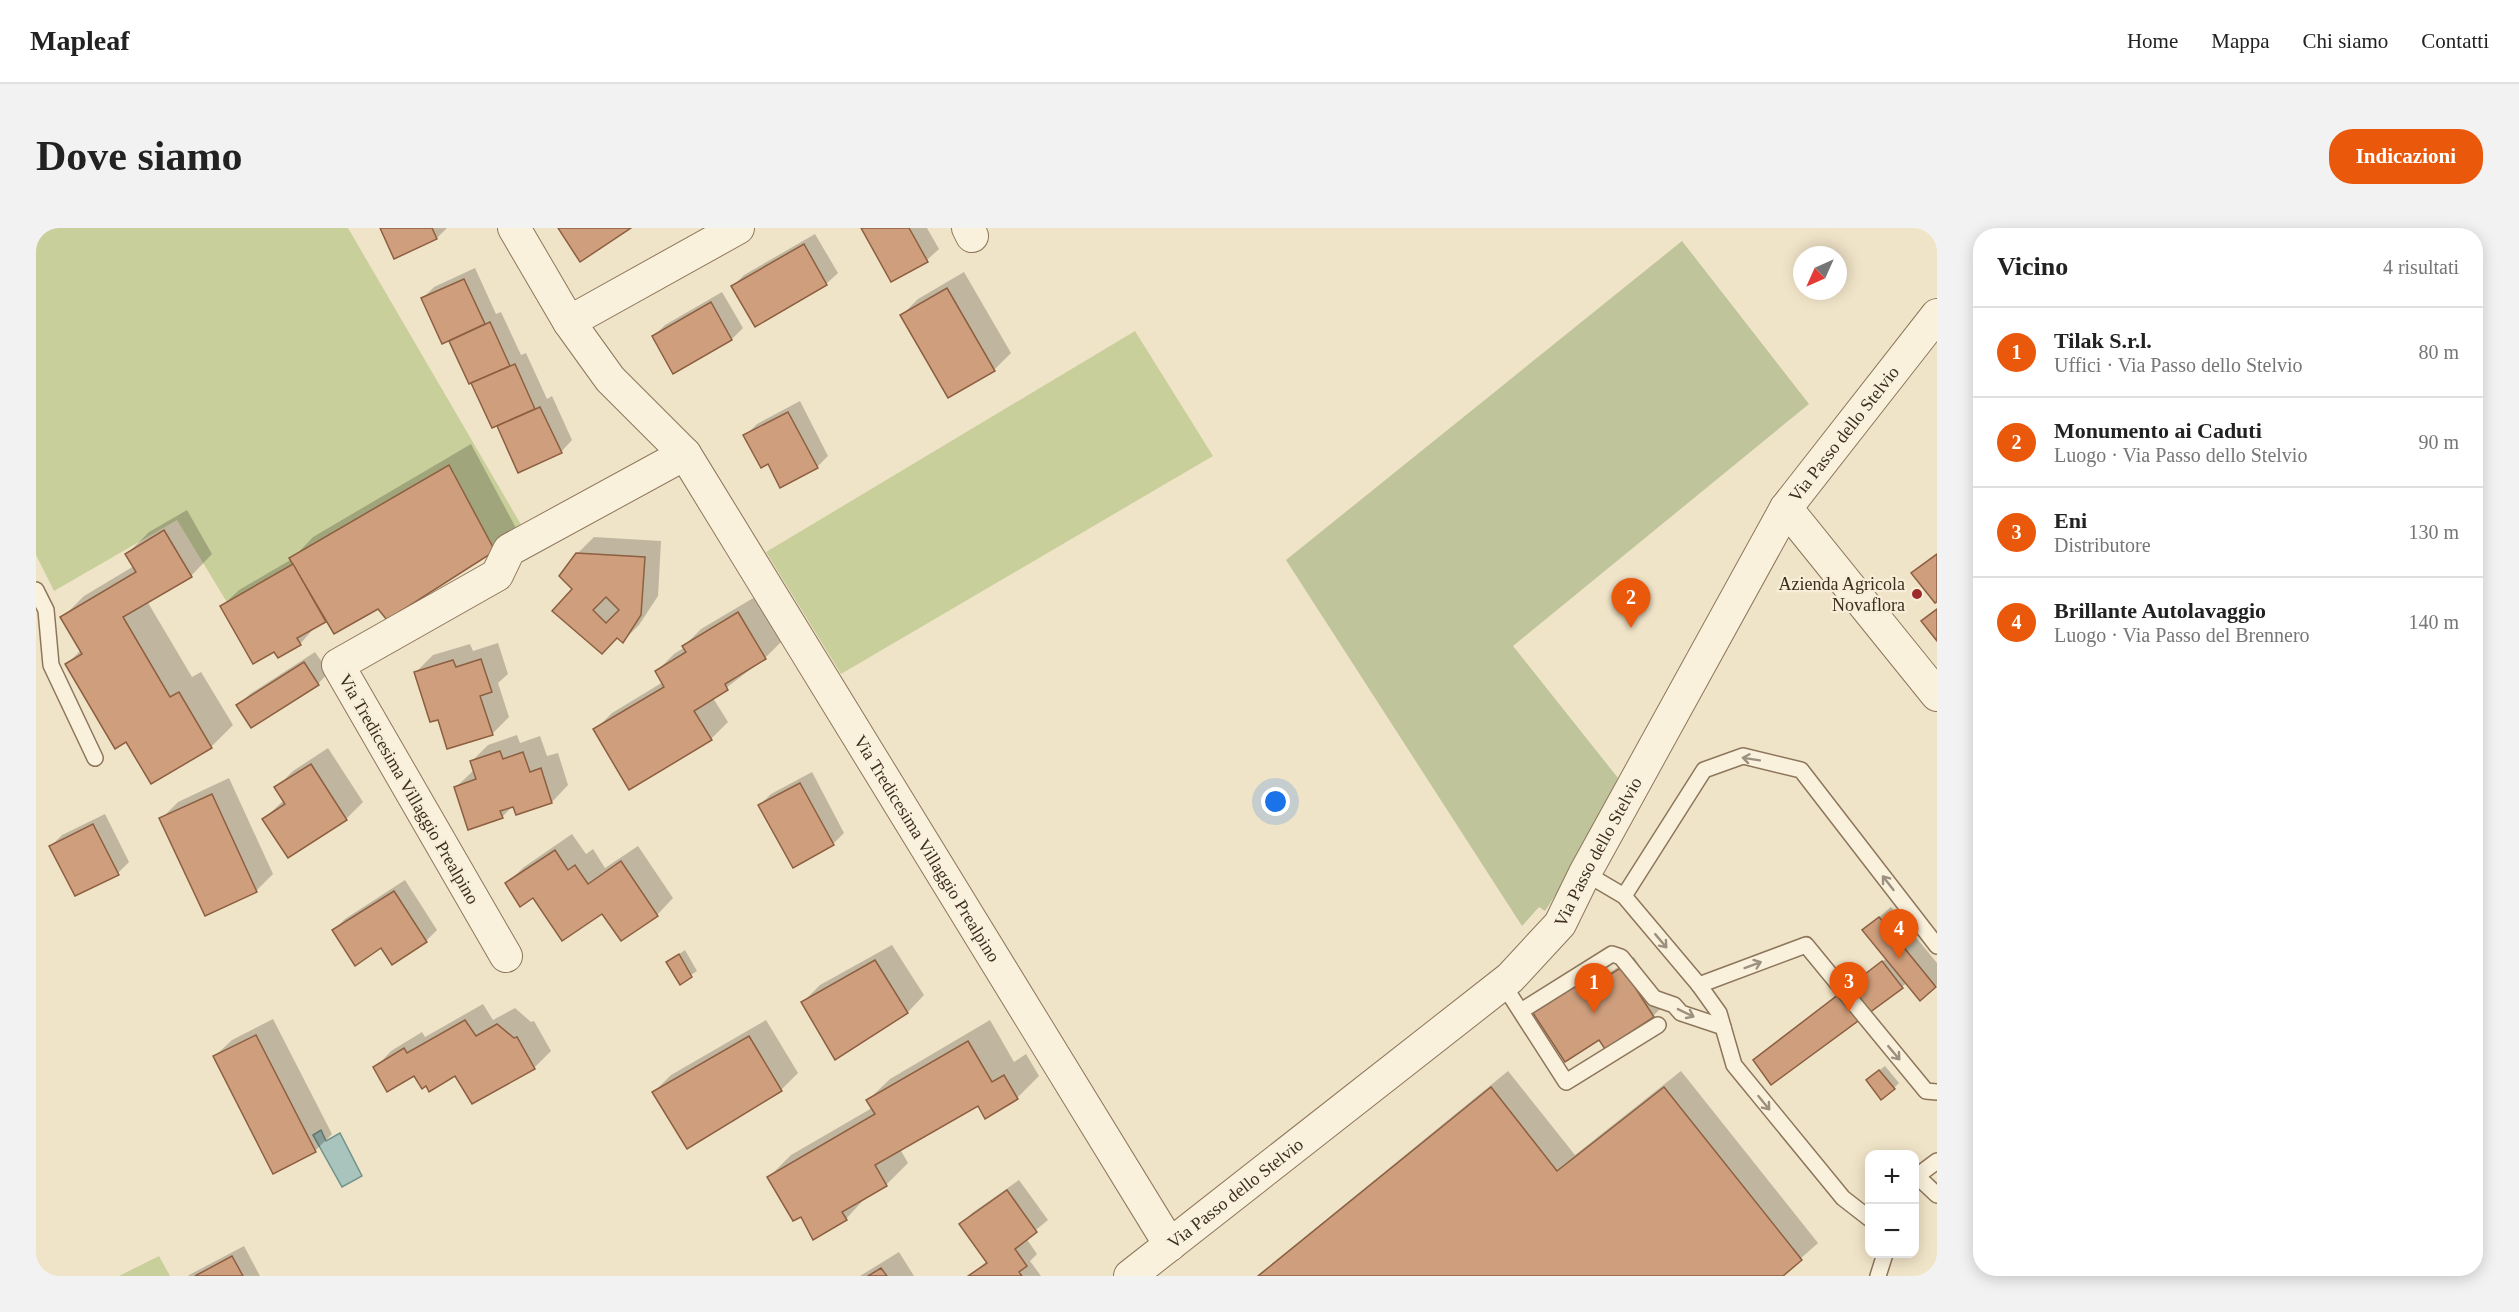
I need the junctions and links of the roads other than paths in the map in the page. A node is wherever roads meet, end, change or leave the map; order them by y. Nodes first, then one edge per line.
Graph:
1 (514, 228) edge
2 (738, 228) edge
3 (1937, 315) edge
4 (569, 322) junction
5 (685, 454) junction
6 (1786, 508) junction
7 (36, 590) edge
8 (1937, 695) edge
9 (95, 758) dead end
10 (1585, 873) junction
11 (1624, 896) junction
12 (1937, 946) edge
13 (506, 956) dead end
14 (1503, 984) junction
15 (1699, 985) junction
16 (1521, 1011) junction
17 (1658, 1025) dead end
18 (1723, 1027) junction
19 (1937, 1092) edge
20 (1937, 1161) edge
21 (1919, 1176) edge
22 (1919, 1180) edge
23 (1937, 1195) edge
24 (1865, 1216) edge
25 (1170, 1245) junction
26 (1884, 1258) edge
27 (1130, 1276) edge
28 (1878, 1276) edge

1 - 4 street, Via Tredicesima Villaggio Prealpino
2 - 4 street
3 - 6 street, Via Passo dello Stelvio
4 - 5 street, Via Tredicesima Villaggio Prealpino
5 - 13 street, Via Tredicesima Villaggio Prealpino
5 - 25 street, Via Tredicesima Villaggio Prealpino
6 - 8 street
6 - 10 street, Via Passo dello Stelvio
7 - 9 lane
10 - 11 lane
10 - 14 street, Via Passo dello Stelvio
12 -> 11 lane
11 -> 15 lane
14 - 16 lane
14 - 25 street, Via Passo dello Stelvio
15 - 18 lane
15 -> 19 lane
16 - 17 lane
16 -> 18 lane
18 -> 24 lane
20 - 21 lane
22 - 23 lane
25 - 27 street, Via Passo dello Stelvio
26 - 28 lane

